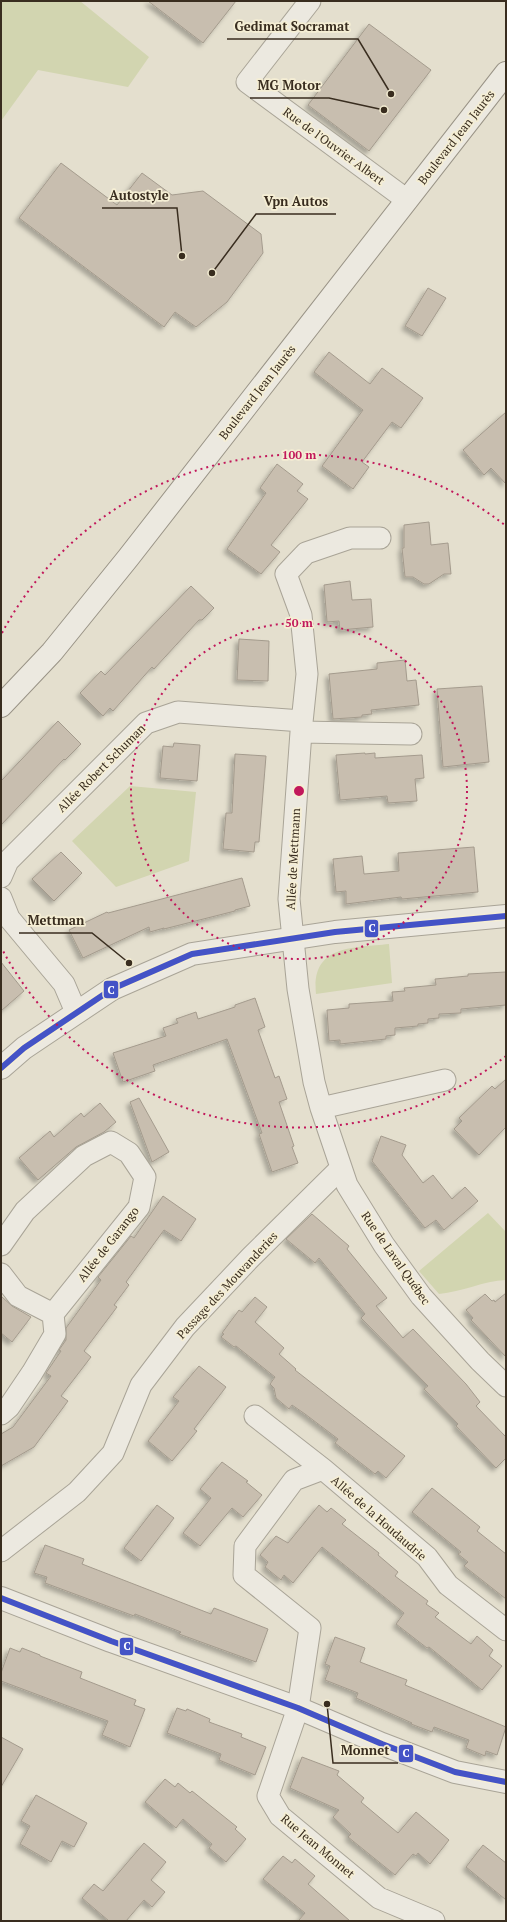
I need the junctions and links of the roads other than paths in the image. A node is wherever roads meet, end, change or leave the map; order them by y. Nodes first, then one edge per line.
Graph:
1 (310, 1) edge
2 (506, 73) edge
3 (407, 200) junction
4 (380, 538) dead end
5 (1, 706) edge
6 (301, 727) junction
7 (411, 734) dead end
8 (1, 877) edge
9 (1, 898) edge
10 (506, 916) edge
11 (292, 938) junction
12 (76, 1012) junction
13 (1, 1068) edge
14 (445, 1080) dead end
15 (321, 1108) junction
16 (341, 1168) junction
17 (1, 1245) edge
18 (1, 1274) edge
19 (53, 1314) junction
20 (506, 1386) edge
21 (1, 1414) edge
22 (255, 1416) dead end
23 (323, 1469) junction
24 (1, 1551) edge
25 (1, 1598) edge
26 (506, 1630) edge
27 (298, 1708) junction
28 (506, 1782) edge
29 (434, 1921) edge

1 - 3 street, Rue de l'Ouvrier Albert
2 - 3 street, Boulevard Jean Jaurès
3 - 5 street, Boulevard Jean Jaurès
4 - 6 street, Allée de Mettmann
6 - 7 street
6 - 8 street, Allée Robert Schuman
6 - 11 street, Allée de Mettmann
9 - 12 street
10 - 11 street
11 - 12 street
11 - 15 street, Rue de Laval Québec
12 - 13 street
14 - 15 street
15 - 16 street, Rue de Laval Québec
16 - 20 street, Rue de Laval Québec
16 - 24 street, Passage des Mouvanderies
17 - 19 street, Allée de Garango
18 - 19 street
19 - 21 street
22 - 23 street, Allée de la Houdaudrie
23 - 26 street, Allée de la Houdaudrie
23 - 27 street, Allée de la Houdaudrie
25 - 27 street
27 - 28 street
27 - 29 street, Rue Jean Monnet

